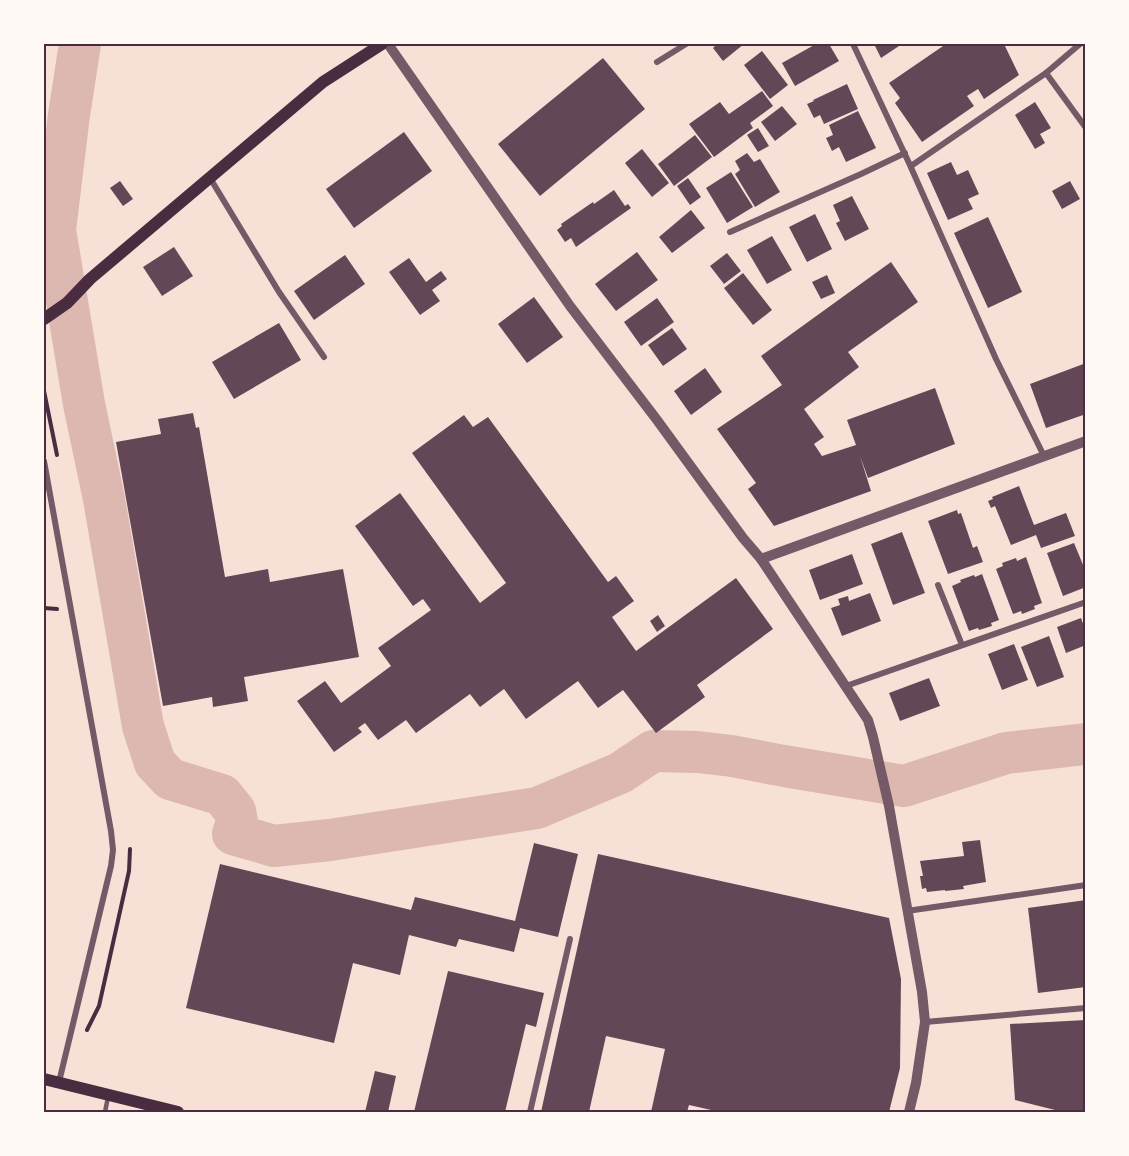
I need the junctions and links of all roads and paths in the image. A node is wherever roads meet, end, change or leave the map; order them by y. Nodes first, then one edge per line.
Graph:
1 (382, 44) edge
2 (388, 44) edge
3 (686, 44) edge
4 (853, 44) edge
5 (1080, 44) edge
6 (657, 62) dead end
7 (1046, 74) junction
8 (1086, 128) edge
9 (905, 153) junction
10 (911, 166) junction
11 (210, 178) junction
12 (730, 232) dead end
13 (44, 319) edge
14 (324, 357) dead end
15 (1086, 441) edge
16 (1044, 456) junction
17 (44, 461) edge
18 (761, 559) junction
19 (938, 585) dead end
20 (1086, 602) edge
21 (963, 645) junction
22 (846, 686) junction
23 (1086, 885) edge
24 (907, 911) junction
25 (570, 939) dead end
26 (1086, 1008) edge
27 (924, 1022) junction
28 (44, 1079) edge
29 (59, 1082) junction
30 (109, 1095) junction
31 (105, 1113) edge
32 (178, 1113) edge
33 (530, 1113) edge
34 (909, 1113) edge

1 - 11 main road
2 - 18 street
3 - 6 street
4 - 9 street
5 - 7 street
7 - 8 street
7 - 10 street
9 - 10 street
9 - 12 street
10 - 16 street
11 - 13 main road
11 - 14 street
15 - 16 street
16 - 18 street
17 - 29 street
18 - 22 street
19 - 21 street
20 - 21 street
21 - 22 street
22 - 24 street
23 - 24 street
24 - 27 street
25 - 33 street
26 - 27 street
27 - 34 street
28 - 29 main road
29 - 30 main road
30 - 31 lane
30 - 32 main road

